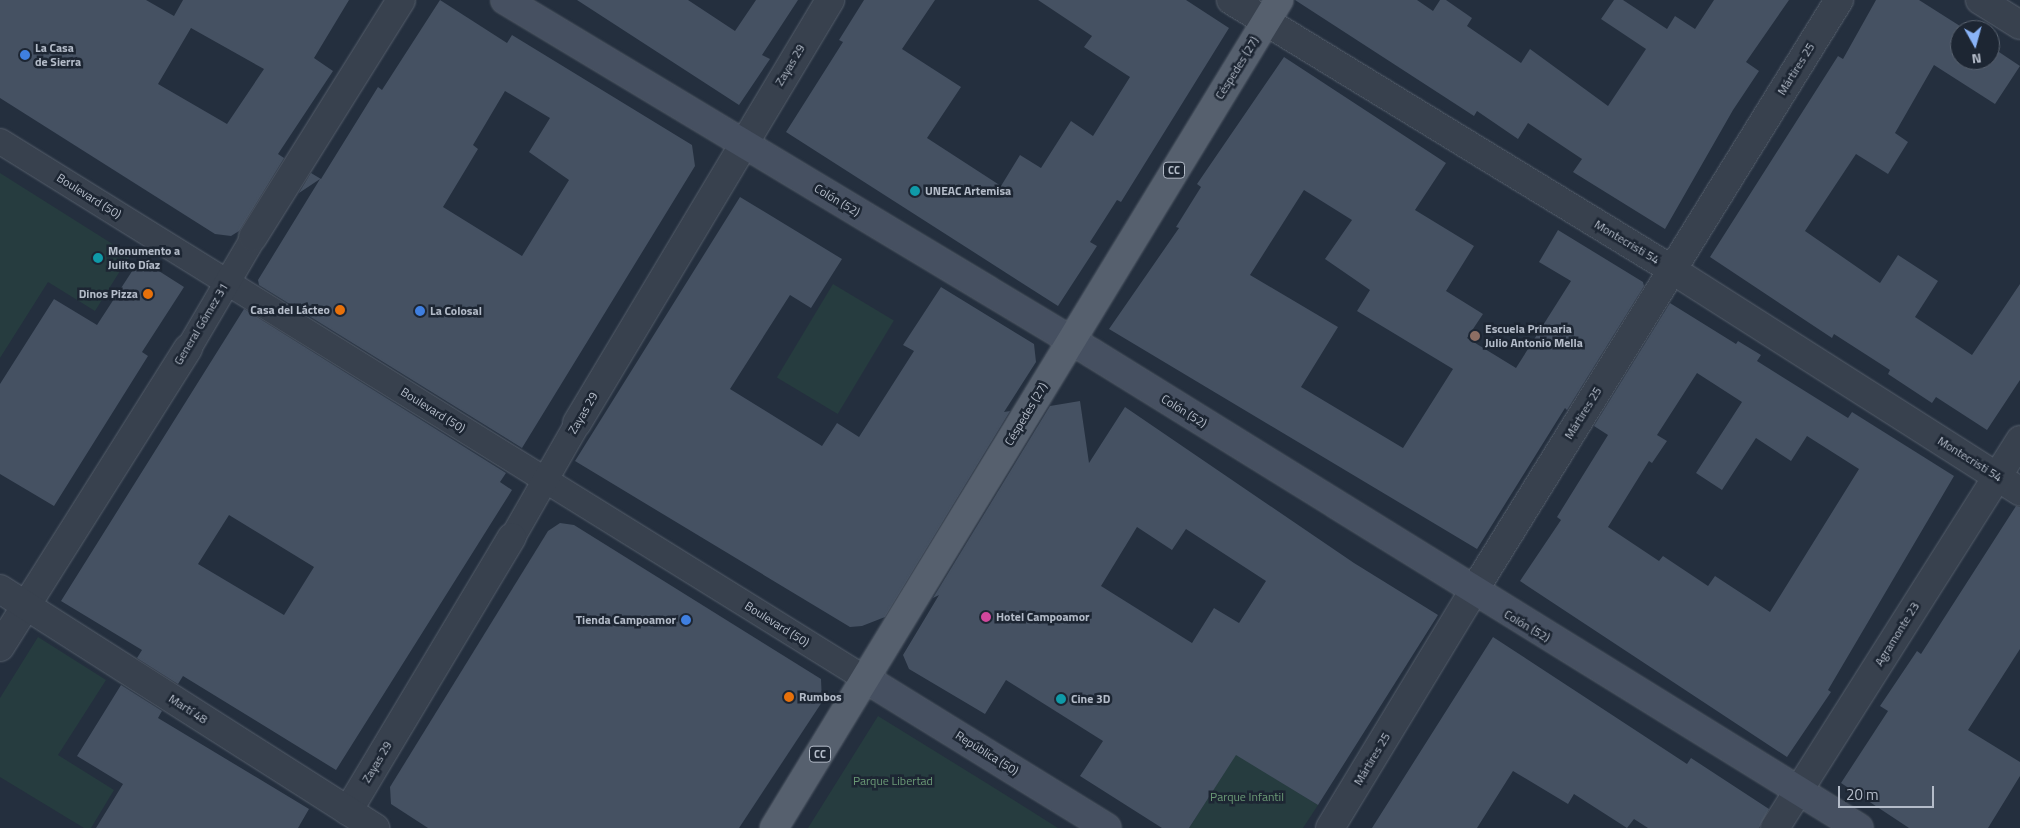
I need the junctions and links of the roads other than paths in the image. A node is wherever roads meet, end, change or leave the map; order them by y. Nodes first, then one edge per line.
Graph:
1 (401, 0) edge
2 (504, 0) edge
3 (830, 0) edge
4 (1231, 0) edge
5 (1839, 0) edge
6 (1980, 0) edge
7 (1272, 10) edge
8 (2020, 25) edge
9 (0, 141) edge
10 (742, 144) junction
11 (253, 237) joint
12 (1671, 269) junction
13 (226, 282) junction
14 (1069, 340) junction
15 (188, 348) joint
16 (577, 423) joint
17 (2020, 440) edge
18 (1997, 477) junction
19 (545, 480) junction
20 (2020, 491) edge
21 (512, 537) joint
22 (0, 589) edge
23 (1473, 592) junction
24 (26, 605) junction
25 (0, 647) edge
26 (866, 679) junction
27 (1798, 791) junction
28 (343, 820) edge
29 (375, 828) edge
30 (774, 828) edge
31 (1107, 828) edge
32 (1330, 828) edge
33 (1775, 828) edge
34 (1859, 828) edge

1 - 11 street, General Gómez 31
2 - 10 main road, Colón (52)
3 - 10 street, Zayas 29
4 - 7 street, Montecristi 54
5 - 12 street, Mártires 25
6 - 8 street
7 - 12 street, Montecristi 54
7 - 14 main road, Céspedes (27) / CC
9 - 13 street, Boulevard (50)
10 - 14 main road, Colón (52)
10 - 16 street, Zayas 29
11 - 13 street, General Gómez 31
12 - 18 street, Montecristi 54
12 - 23 street, Mártires 25
13 - 15 street, General Gómez 31
13 - 19 street, Boulevard (50)
14 - 23 main road, Colón (52)
14 - 26 main road, Céspedes (27) / CC
15 - 24 street, General Gómez 31
16 - 19 street, Zayas 29
17 - 18 street, Agramonte 23
18 - 20 street, Montecristi 54
18 - 27 street, Agramonte 23
19 - 21 street, Zayas 29
19 - 26 street, Boulevard (50)
21 - 28 street, Zayas 29
22 - 24 street, Martí 48
23 - 27 main road, Colón (52)
23 - 32 street, Mártires 25
24 - 25 street, General Gómez 31
24 - 28 street, Martí 48
26 - 30 main road, Céspedes (27) / CC
26 - 31 main road, República (50)
27 - 33 street, Agramonte 23
27 - 34 main road, Colón (52)
28 - 29 street, Martí 48

